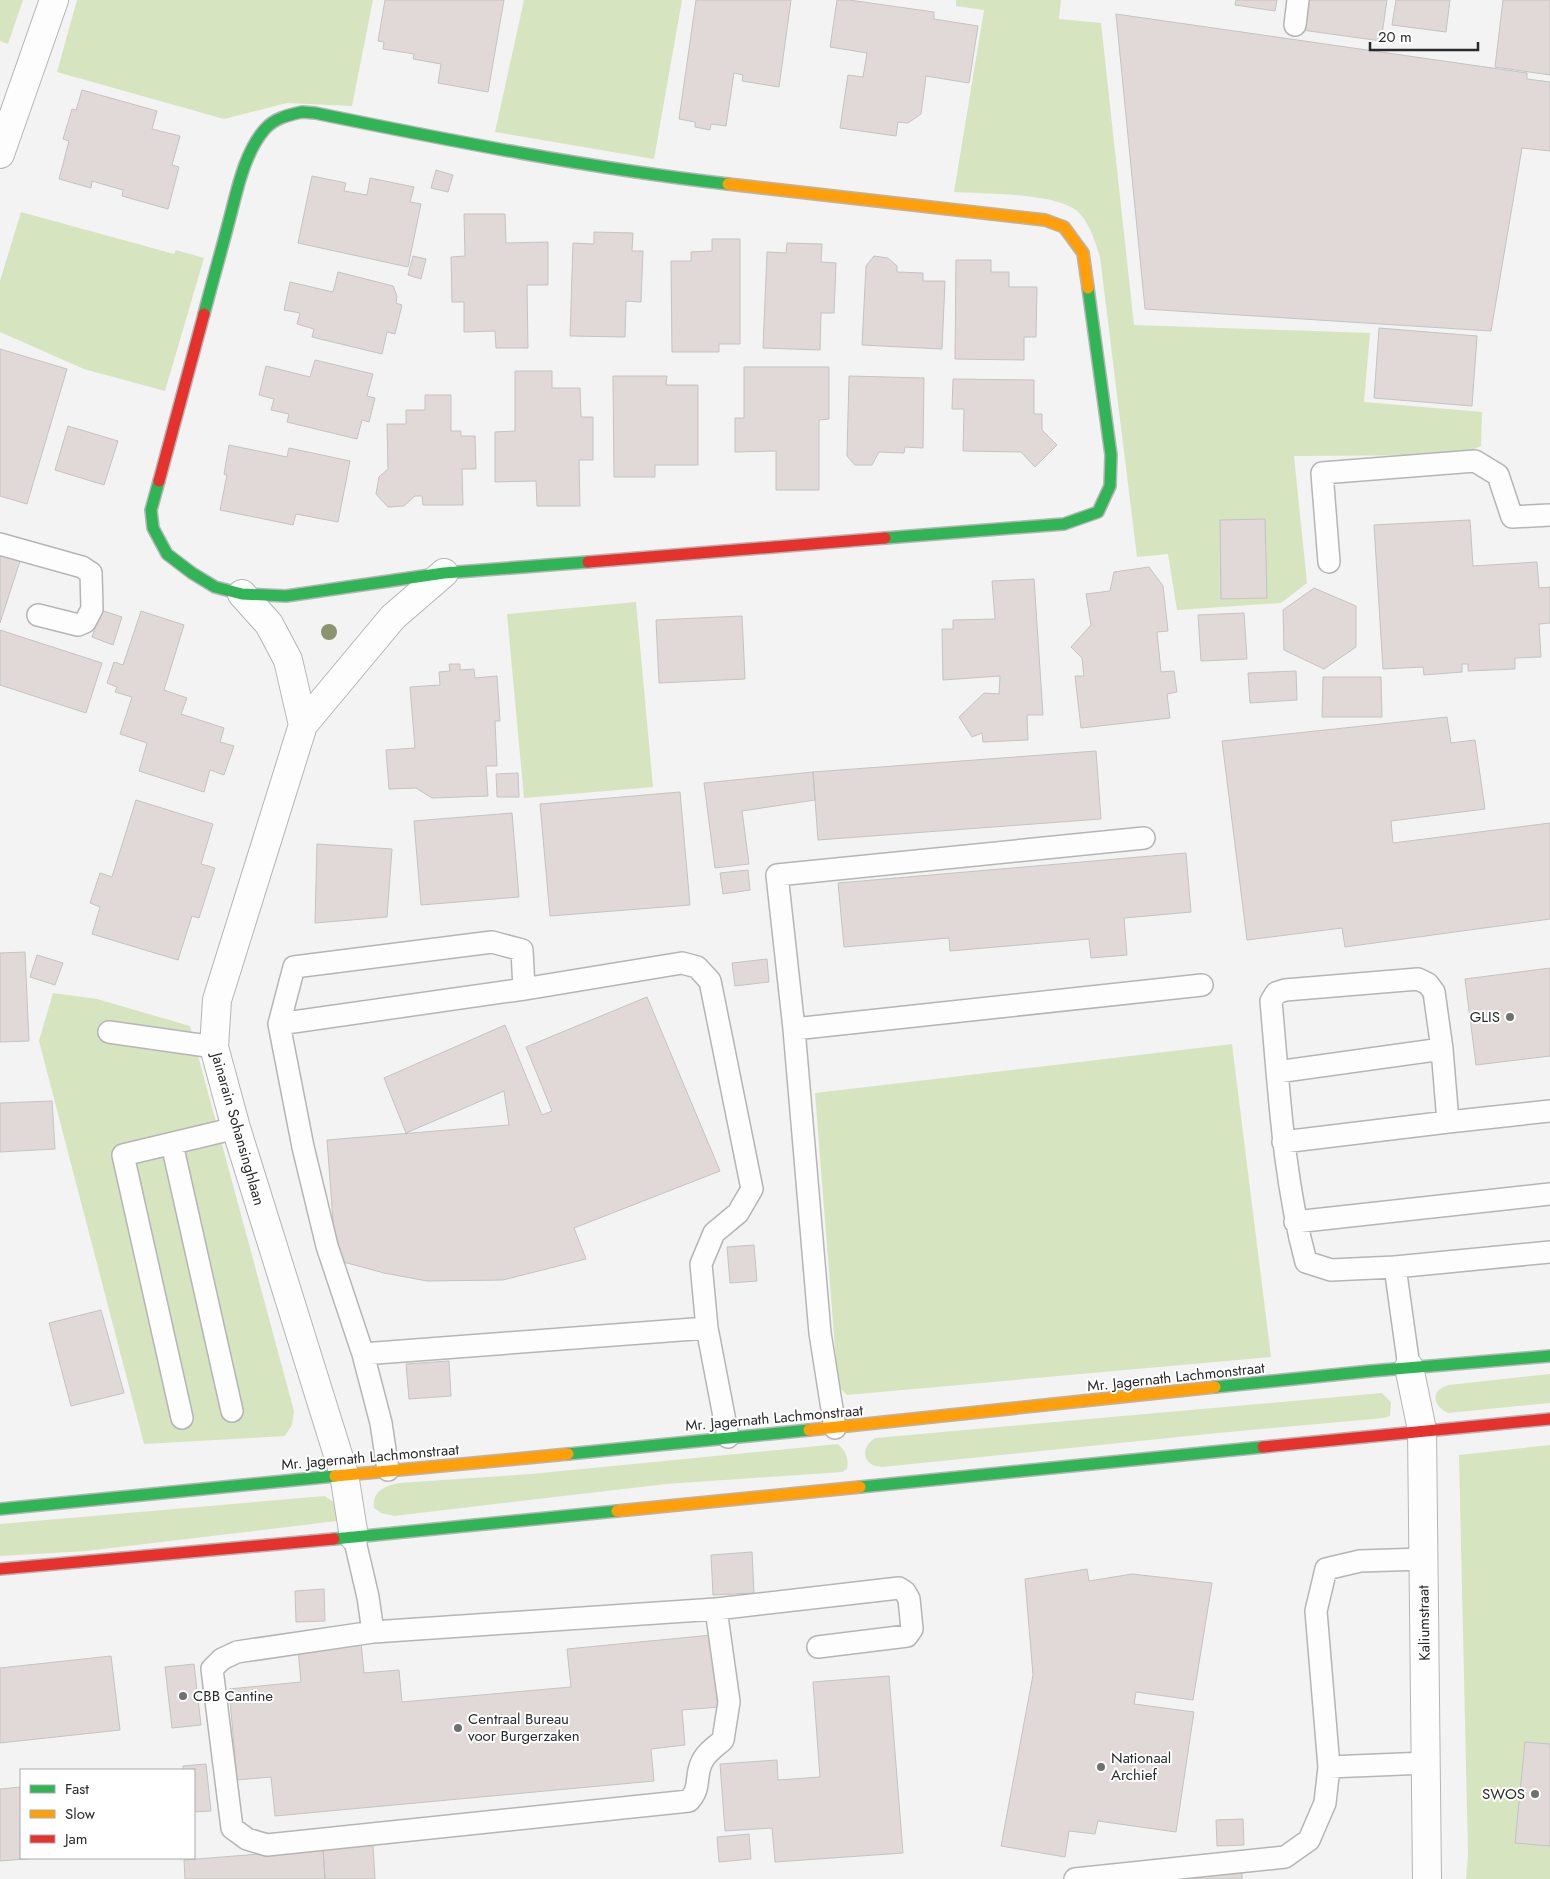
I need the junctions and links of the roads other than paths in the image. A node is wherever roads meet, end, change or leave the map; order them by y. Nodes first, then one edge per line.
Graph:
1 (54, 0) edge
2 (1298, 0) edge
3 (1295, 25) dead end
4 (0, 154) edge
5 (1550, 515) edge
6 (0, 544) edge
7 (1329, 562) dead end
8 (444, 573) junction
9 (242, 594) junction
10 (38, 615) dead end
11 (303, 725) junction
12 (1144, 838) dead end
13 (1202, 986) dead end
14 (524, 989) junction
15 (279, 1024) junction
16 (794, 1029) junction
17 (109, 1032) dead end
18 (214, 1047) junction
19 (1442, 1049) junction
20 (1277, 1072) junction
21 (1550, 1111) edge
22 (1448, 1122) junction
23 (236, 1128) junction
24 (1283, 1142) junction
25 (172, 1144) junction
26 (1550, 1194) edge
27 (1295, 1222) junction
28 (1550, 1252) edge
29 (1395, 1267) junction
30 (707, 1328) junction
31 (363, 1354) junction
32 (1550, 1356) edge
33 (1410, 1368) junction
34 (232, 1412) dead end
35 (182, 1418) dead end
36 (1550, 1419) edge
37 (835, 1428) junction
38 (1422, 1430) junction
39 (728, 1437) junction
40 (388, 1470) junction
41 (344, 1474) junction
42 (0, 1509) edge
43 (354, 1537) junction
44 (1423, 1559) junction
45 (0, 1569) edge
46 (716, 1609) junction
47 (373, 1632) junction
48 (818, 1646) dead end
49 (1426, 1763) junction
50 (1329, 1766) junction
51 (1075, 1879) edge
52 (1427, 1879) edge

1 - 4 street
2 - 3 lane
5 - 7 lane
6 - 10 lane
8 - 9 main road
8 - 9 main road
8 - 11 street
9 - 11 street
11 - 18 street, Jainarain Sohansinghlaan
12 - 16 lane
13 - 16 lane
14 - 15 lane
14 - 15 lane
14 - 30 lane
15 - 31 lane
16 - 37 lane
17 - 18 lane
18 - 23 street, Jainarain Sohansinghlaan
19 - 20 lane
19 - 20 lane
19 - 22 lane
20 - 24 lane
21 - 22 lane
22 - 24 lane
23 - 25 lane
23 - 41 street, Jainarain Sohansinghlaan
24 - 27 lane
25 - 34 lane
25 - 35 lane
26 - 27 lane
27 - 29 lane
28 - 29 lane
29 - 33 lane
30 - 31 lane
30 - 39 lane
31 - 40 lane
32 - 33 main road, Mr. Jagernath Lachmonstraat
33 - 37 main road, Mr. Jagernath Lachmonstraat
33 - 38 street, Kaliumstraat
36 - 38 main road
37 - 39 main road, Mr. Jagernath Lachmonstraat
38 - 43 main road
38 - 44 street, Kaliumstraat
39 - 40 main road, Mr. Jagernath Lachmonstraat
40 - 41 main road, Mr. Jagernath Lachmonstraat
41 - 42 main road, Mr. Jagernath Lachmonstraat
41 - 43 street, Jainarain Sohansinghlaan
43 - 45 main road
43 - 47 lane
44 - 49 street, Kaliumstraat
44 - 50 lane
46 - 47 lane
46 - 47 lane
46 - 48 lane
49 - 50 lane
49 - 52 street, Kaliumstraat
50 - 51 lane

